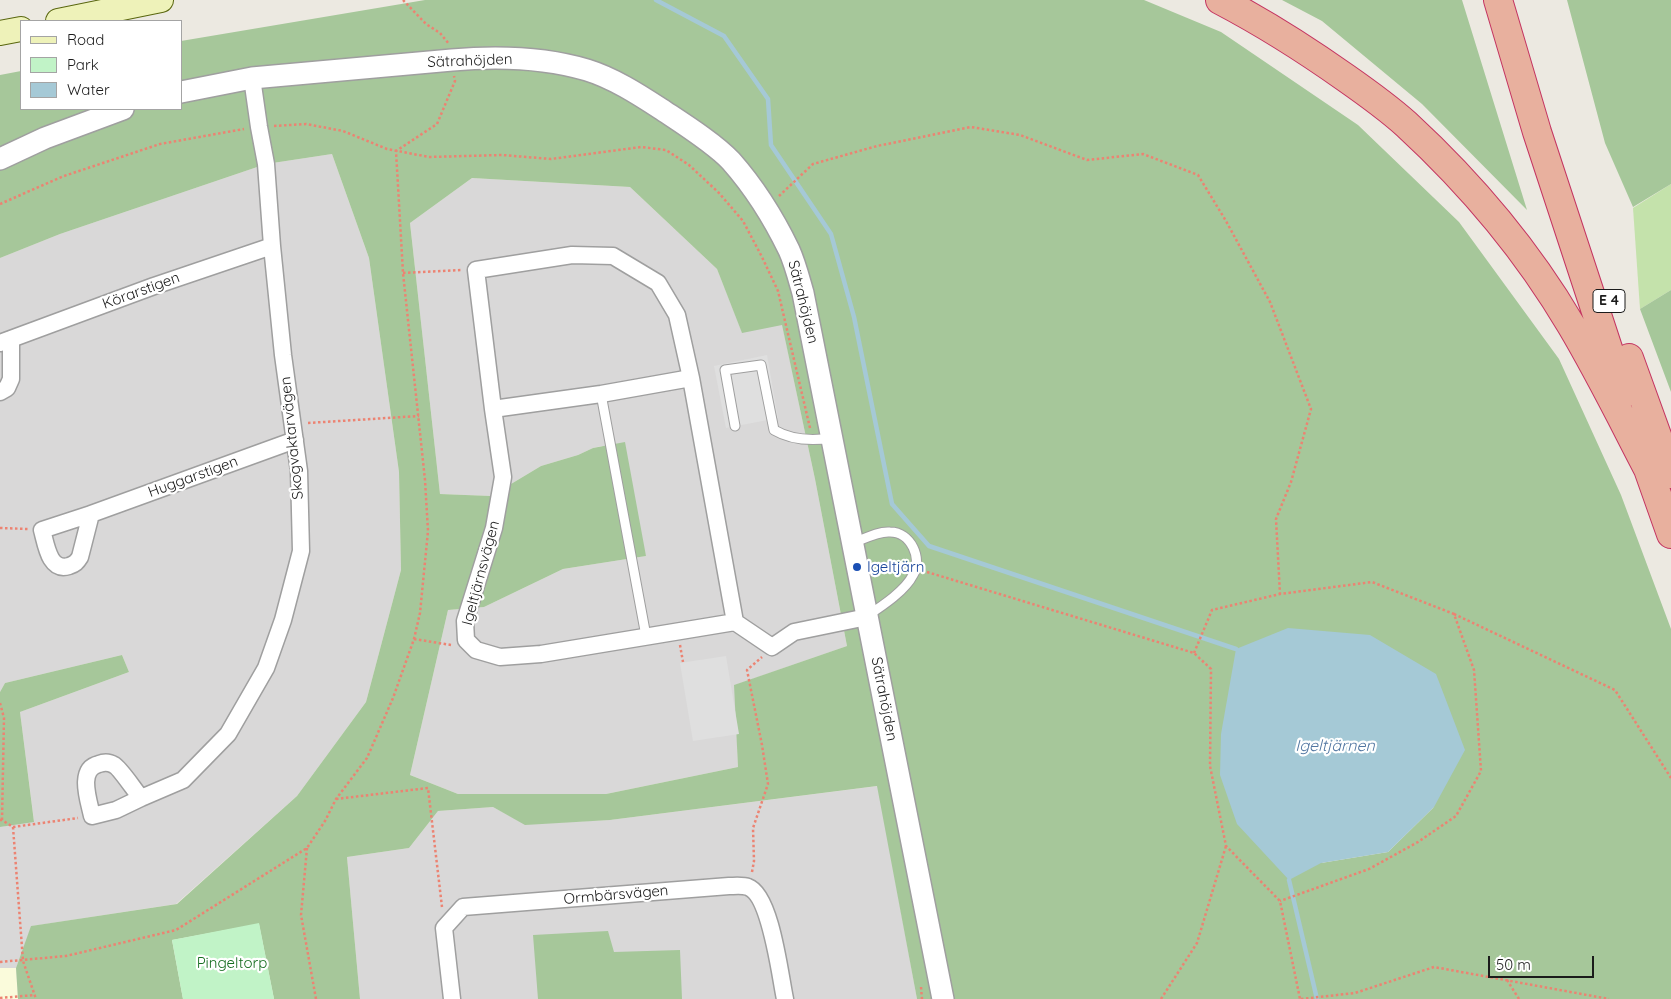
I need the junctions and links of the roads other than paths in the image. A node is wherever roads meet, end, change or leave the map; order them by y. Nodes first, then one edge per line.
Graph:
1 (160, 0) edge
2 (1220, 0) edge
3 (1498, 0) edge
4 (1517, 0) edge
5 (63, 20) edge
6 (20, 29) edge
7 (0, 33) edge
8 (252, 78) junction
9 (182, 92) edge
10 (120, 110) edge
11 (0, 159) edge
12 (272, 246) junction
13 (5, 341) edge
14 (691, 378) junction
15 (0, 392) edge
16 (601, 394) junction
17 (493, 409) junction
18 (735, 426) dead end
19 (294, 432) junction
20 (823, 439) junction
21 (1660, 472) edge
22 (90, 514) junction
23 (1671, 534) edge
24 (853, 543) junction
25 (867, 616) junction
26 (736, 622) junction
27 (646, 636) junction
28 (140, 798) junction
29 (452, 999) edge
30 (785, 999) edge
31 (943, 999) edge

1 - 5 main road
2 - 21 highway
3 - 21 highway, E 4
4 - 21 highway, E 4
6 - 7 main road
8 - 9 street, Sätrahöjden
8 - 12 street, Skogvaktarvägen
8 - 20 street, Sätrahöjden
10 - 11 street
12 - 13 street, Körarstigen
12 - 19 street, Skogvaktarvägen
13 - 15 street, Körarstigen
14 - 16 street
14 - 17 street, Igeltjärnsvägen
14 - 26 street
16 - 17 street
16 - 27 lane
17 - 27 street, Igeltjärnsvägen
18 - 20 lane
19 - 22 street, Huggarstigen
19 - 28 street, Skogvaktarvägen
20 - 24 street, Sätrahöjden
21 - 23 highway, E 4
22 - 22 street, Huggarstigen
24 - 25 street, Sätrahöjden
24 - 25 lane
25 - 26 street
25 - 31 street, Sätrahöjden
26 - 27 street, Igeltjärnsvägen
28 - 28 street, Skogvaktarvägen
29 - 30 street, Ormbärsvägen

